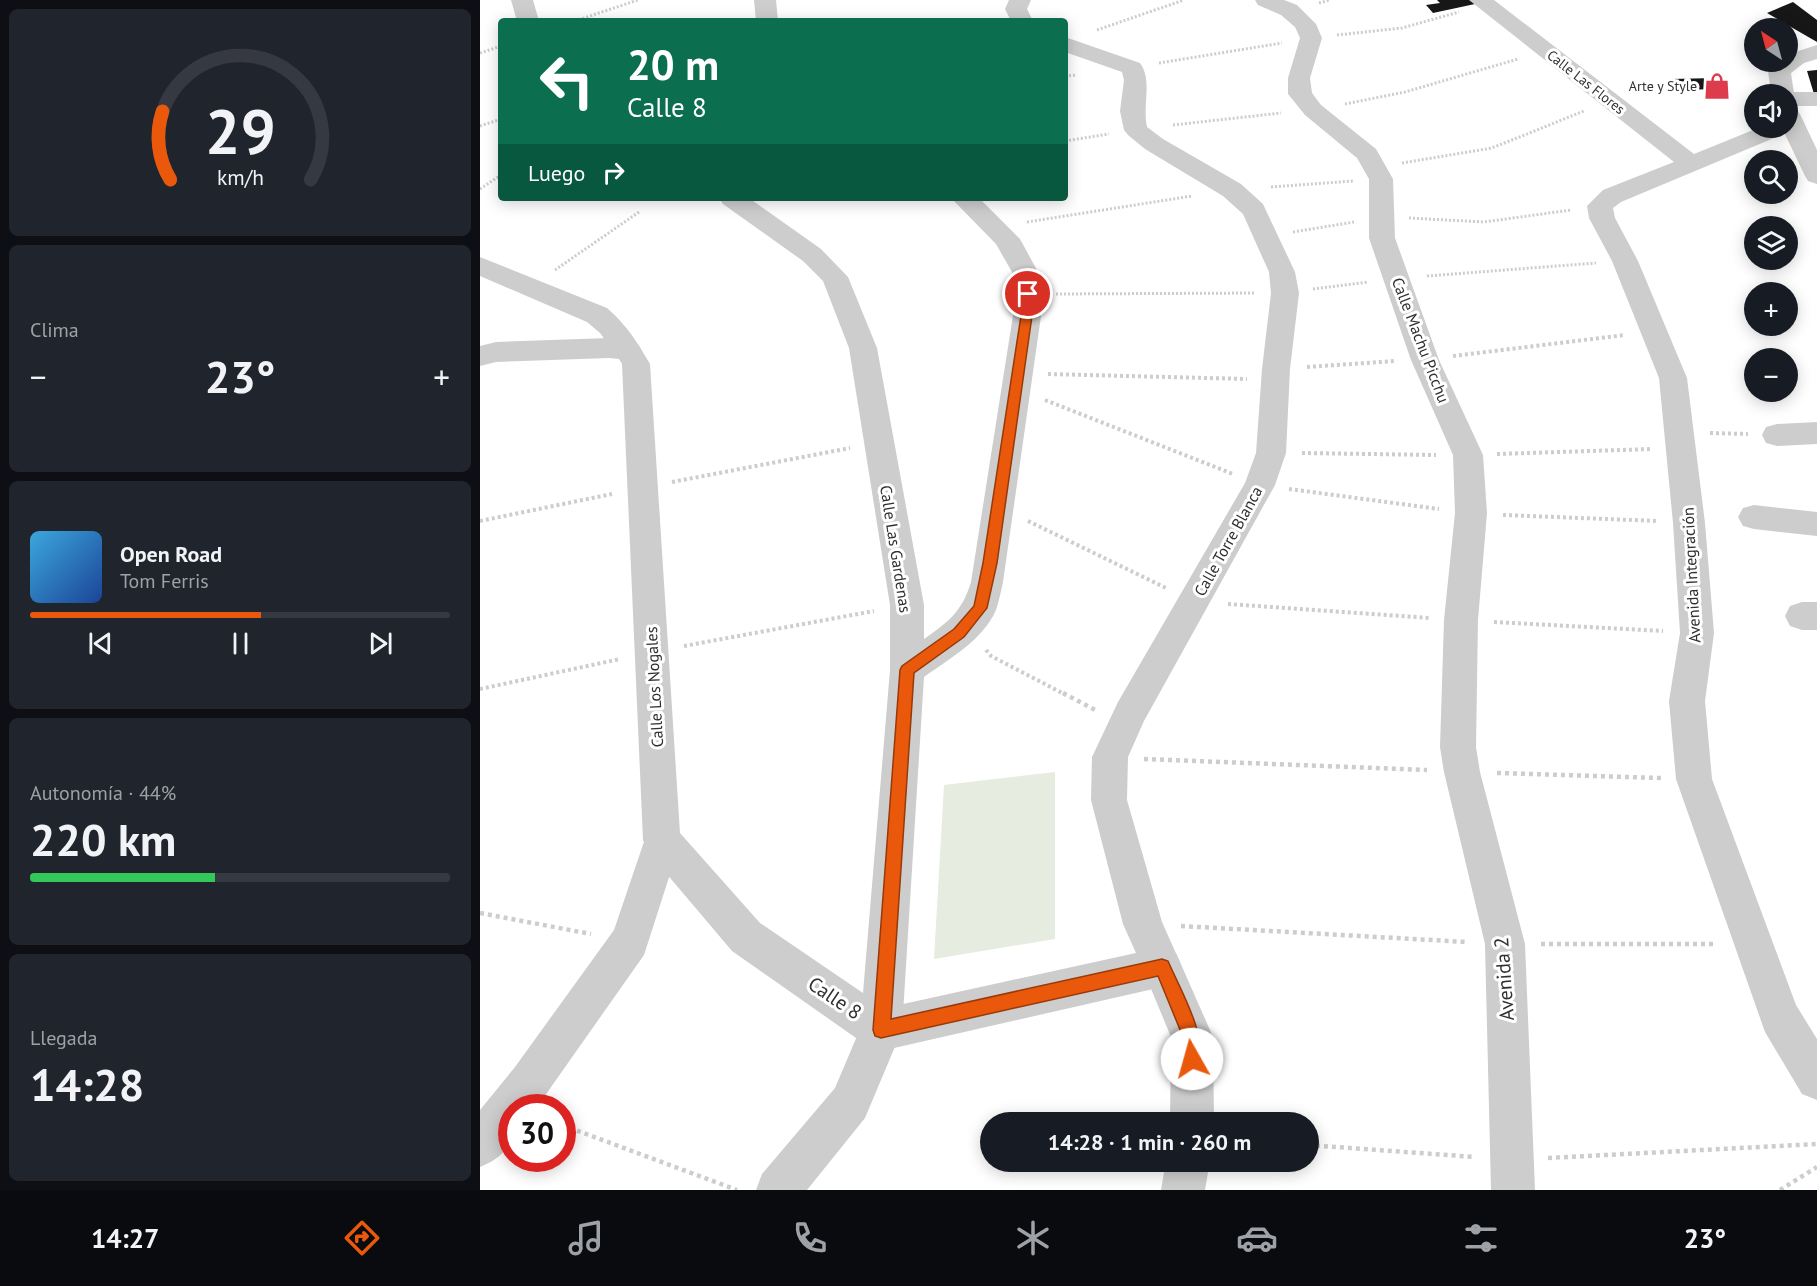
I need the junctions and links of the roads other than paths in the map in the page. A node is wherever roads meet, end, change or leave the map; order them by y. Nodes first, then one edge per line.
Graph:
1 (522, 0) edge
2 (765, 0) edge
3 (1020, 0) edge
4 (1266, 0) edge
5 (1483, 2) edge
6 (527, 18) edge
7 (767, 18) edge
8 (1020, 18) edge
9 (1076, 39) edge
10 (1817, 52) edge
11 (1781, 84) edge
12 (1817, 99) edge
13 (1798, 110) edge
14 (1745, 138) edge
15 (1797, 138) edge
16 (1692, 165) junction
17 (1816, 172) edge
18 (736, 201) edge
19 (967, 201) edge
20 (480, 266) edge
21 (628, 351) junction
22 (480, 356) edge
23 (1817, 433) edge
24 (1777, 435) road end
25 (1754, 518) dead end
26 (1817, 524) edge
27 (907, 670) junction
28 (1462, 772) joint
29 (662, 840) junction
30 (1162, 967) junction
31 (881, 1030) junction
32 (1817, 1079) edge
33 (1192, 1112) edge
34 (480, 1145) edge
35 (1186, 1172) edge
36 (1513, 1175) edge
37 (778, 1190) edge
38 (1183, 1190) edge

1 - 6 street
2 - 7 street
3 - 8 street
4 - 28 street, Calle Machu Picchu
5 - 16 street, Calle Las Flores
9 - 30 street, Calle Torre Blanca
10 - 11 street
12 - 13 street
14 - 16 street
15 - 17 street
16 - 32 street, Avenida Integración
18 - 27 street, Calle Las Gardenas
19 - 27 street
20 - 21 street, Calle Los Nogales
21 - 22 street
21 - 29 street, Calle Los Nogales
23 - 24 street
25 - 26 street
27 - 31 street, Calle Las Gardenas
28 - 36 street, Avenida 2
29 - 31 street, Calle 8
29 - 34 street, Calle Los Nogales
30 - 31 street
30 - 33 street, Calle Torre Blanca
31 - 37 street, Calle Las Gardenas
35 - 38 street

